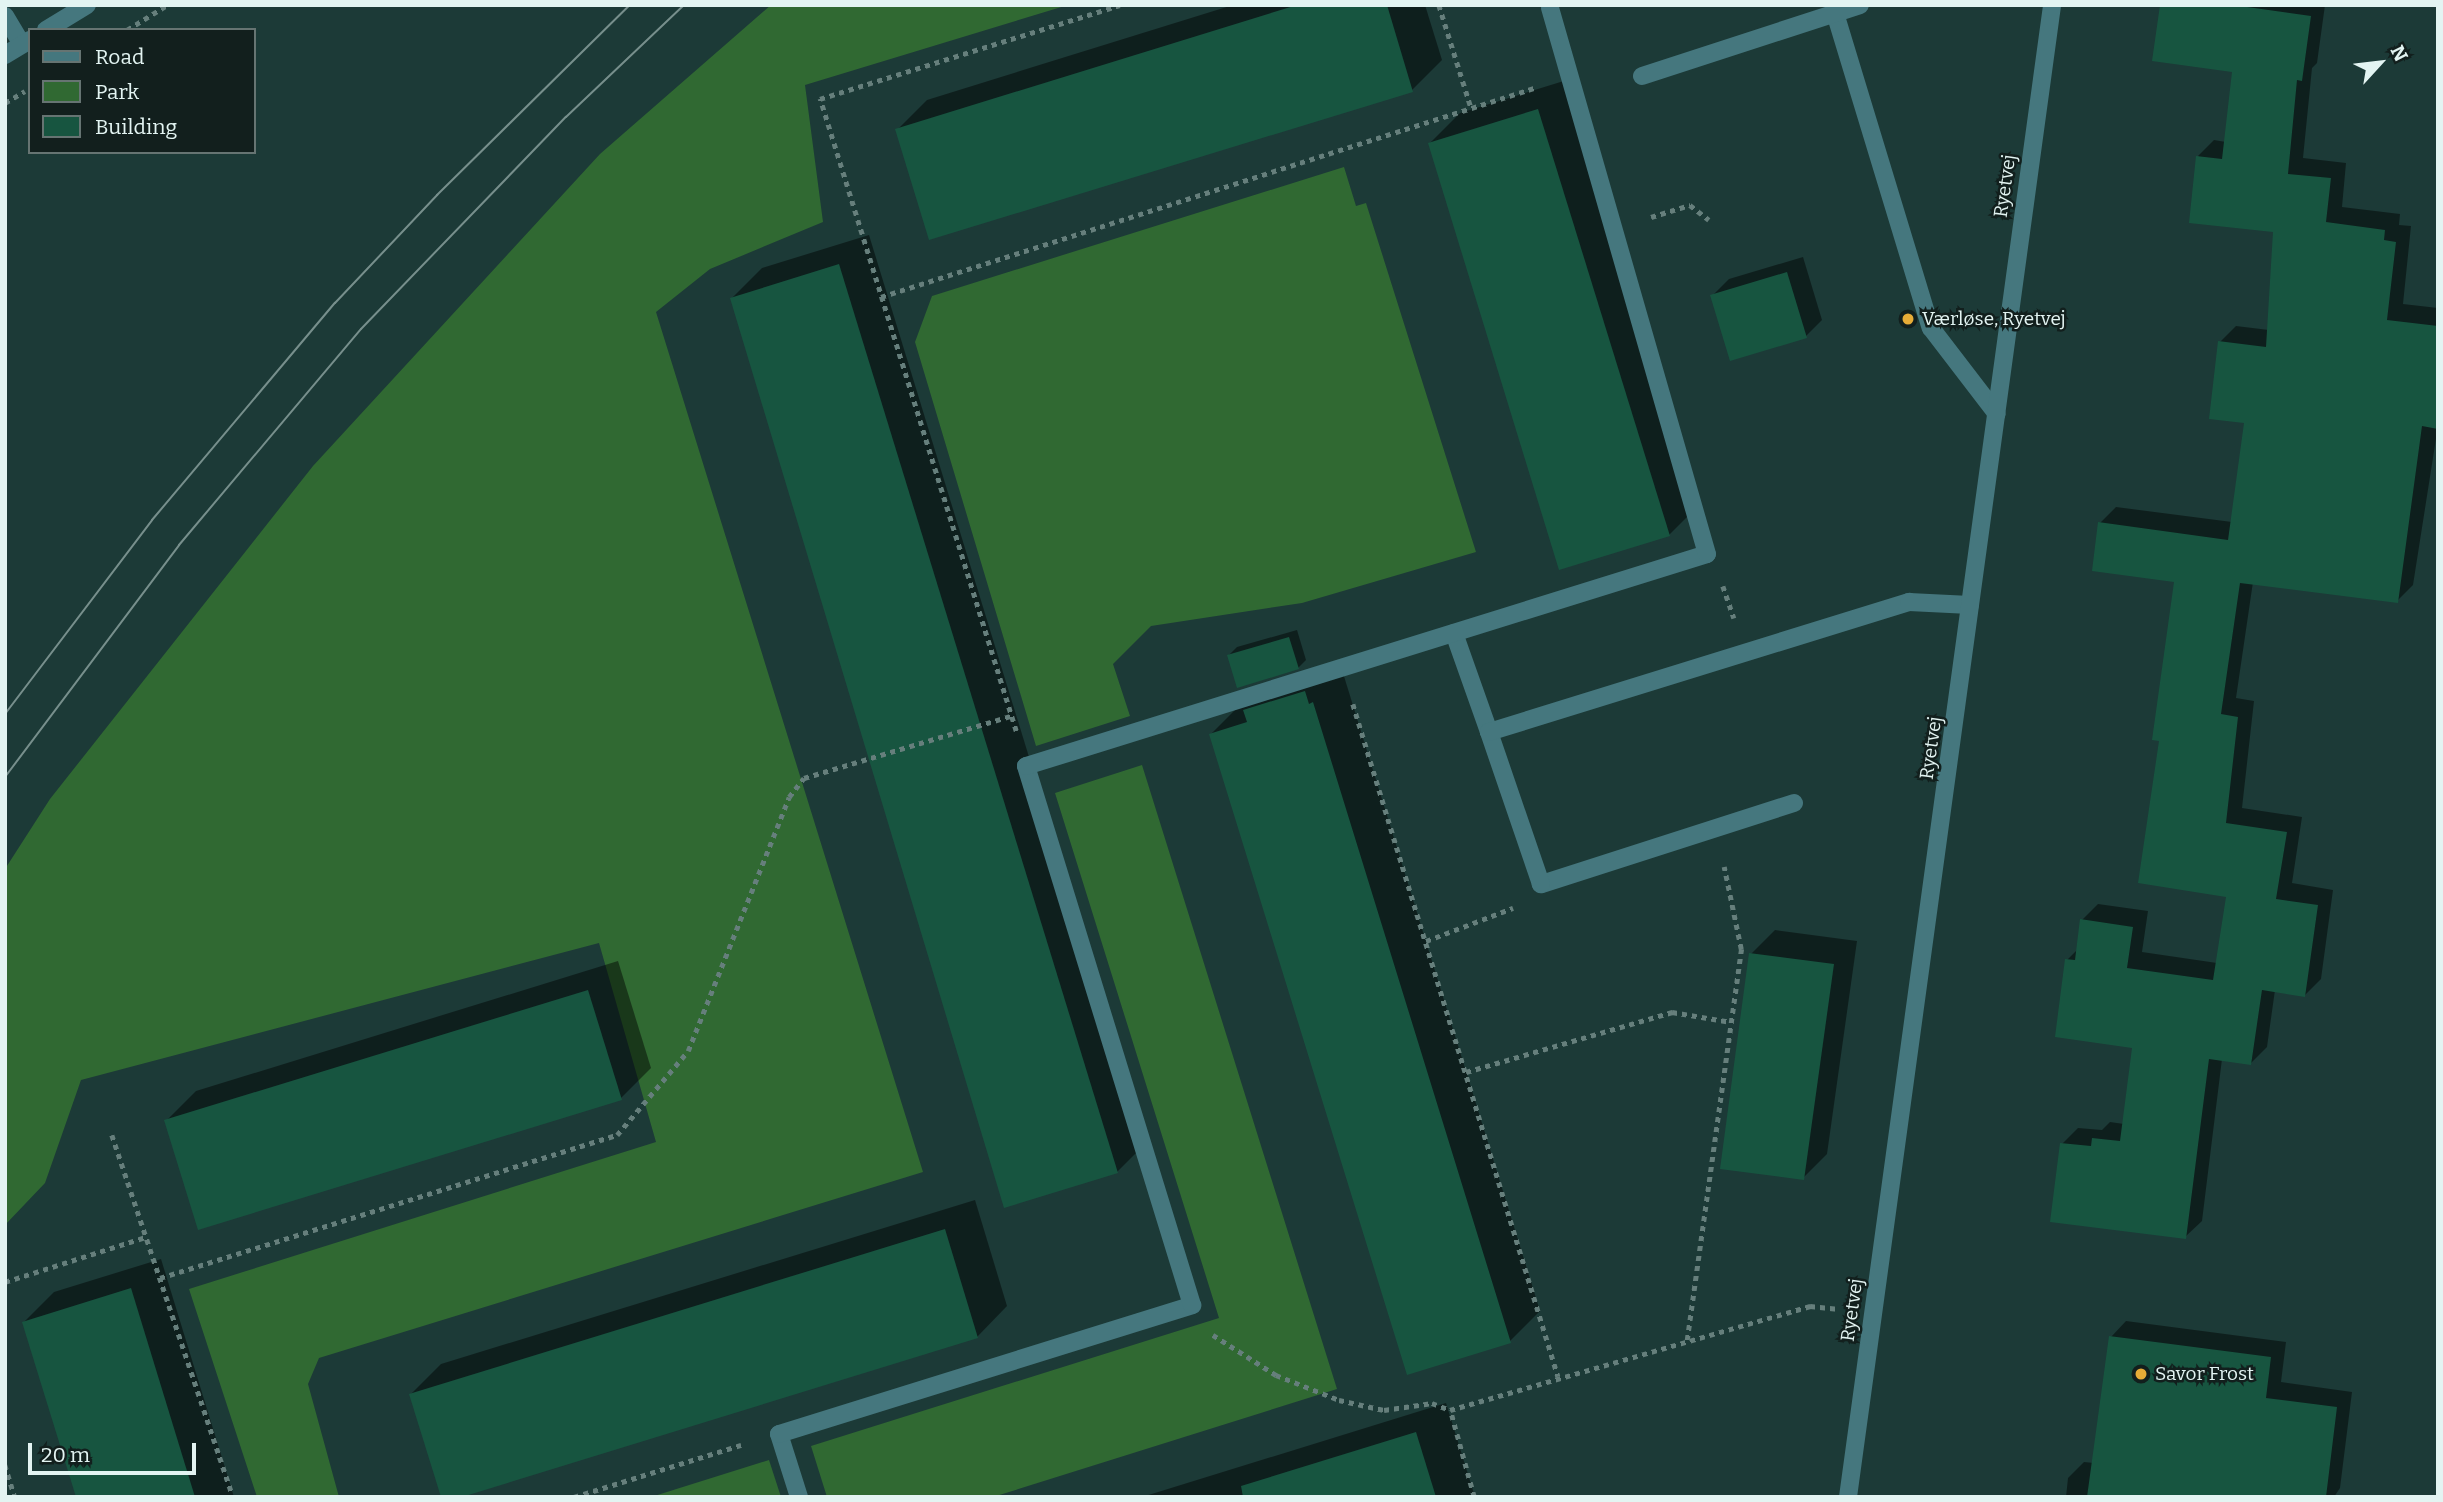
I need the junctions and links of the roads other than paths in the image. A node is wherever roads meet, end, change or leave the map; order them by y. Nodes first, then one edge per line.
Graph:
1 (87, 5) edge
2 (1860, 5) edge
3 (2052, 5) edge
4 (1550, 8) dead end
5 (1835, 13) junction
6 (5, 16) edge
7 (49, 28) edge
8 (26, 42) edge
9 (5, 55) edge
10 (1642, 76) dead end
11 (1997, 414) junction
12 (1970, 605) junction
13 (1454, 633) junction
14 (1489, 732) junction
15 (1794, 803) dead end
16 (799, 1497) edge
17 (1848, 1497) edge

1 - 7 street
2 - 5 street
3 - 11 street, Ryetvej
4 - 13 street
5 - 10 street
5 - 11 street
6 - 8 street
8 - 9 street
11 - 12 street, Ryetvej
12 - 14 street
12 - 17 street, Ryetvej
13 - 14 street
13 - 16 street
14 - 15 street

